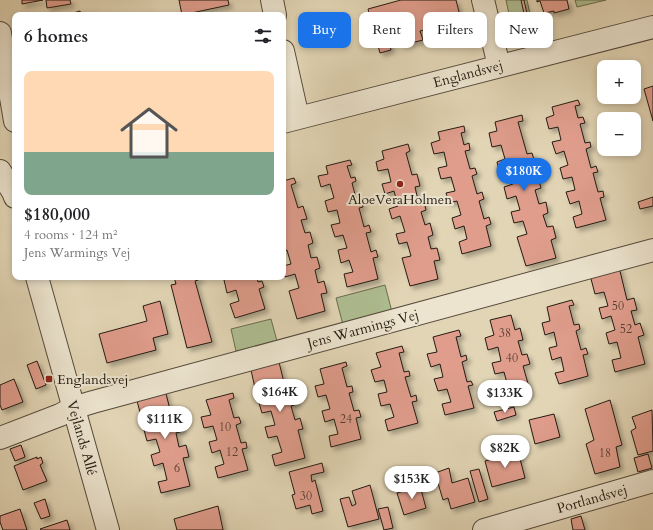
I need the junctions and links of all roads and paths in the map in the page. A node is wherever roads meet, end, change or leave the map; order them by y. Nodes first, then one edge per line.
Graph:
1 (272, 0) edge
2 (483, 0) edge
3 (275, 12) edge
4 (653, 27) edge
5 (0, 33) edge
6 (498, 66) junction
7 (286, 81) edge
8 (12, 103) edge
9 (290, 120) edge
10 (0, 171) edge
11 (11, 194) edge
12 (653, 250) edge
13 (38, 280) edge
14 (73, 408) junction
15 (0, 438) edge
16 (653, 481) edge
17 (108, 530) edge
18 (484, 530) edge

1 - 3 street
2 - 6 street
4 - 6 street, Englandsvej
5 - 8 street
6 - 9 street, Englandsvej
7 - 9 street
10 - 11 street
12 - 14 street, Jens Warmings Vej
13 - 14 street, Vejlands Allé
14 - 15 street, Jens Warmings Vej
14 - 17 street, Vejlands Allé
16 - 18 street, Portlandsvej

